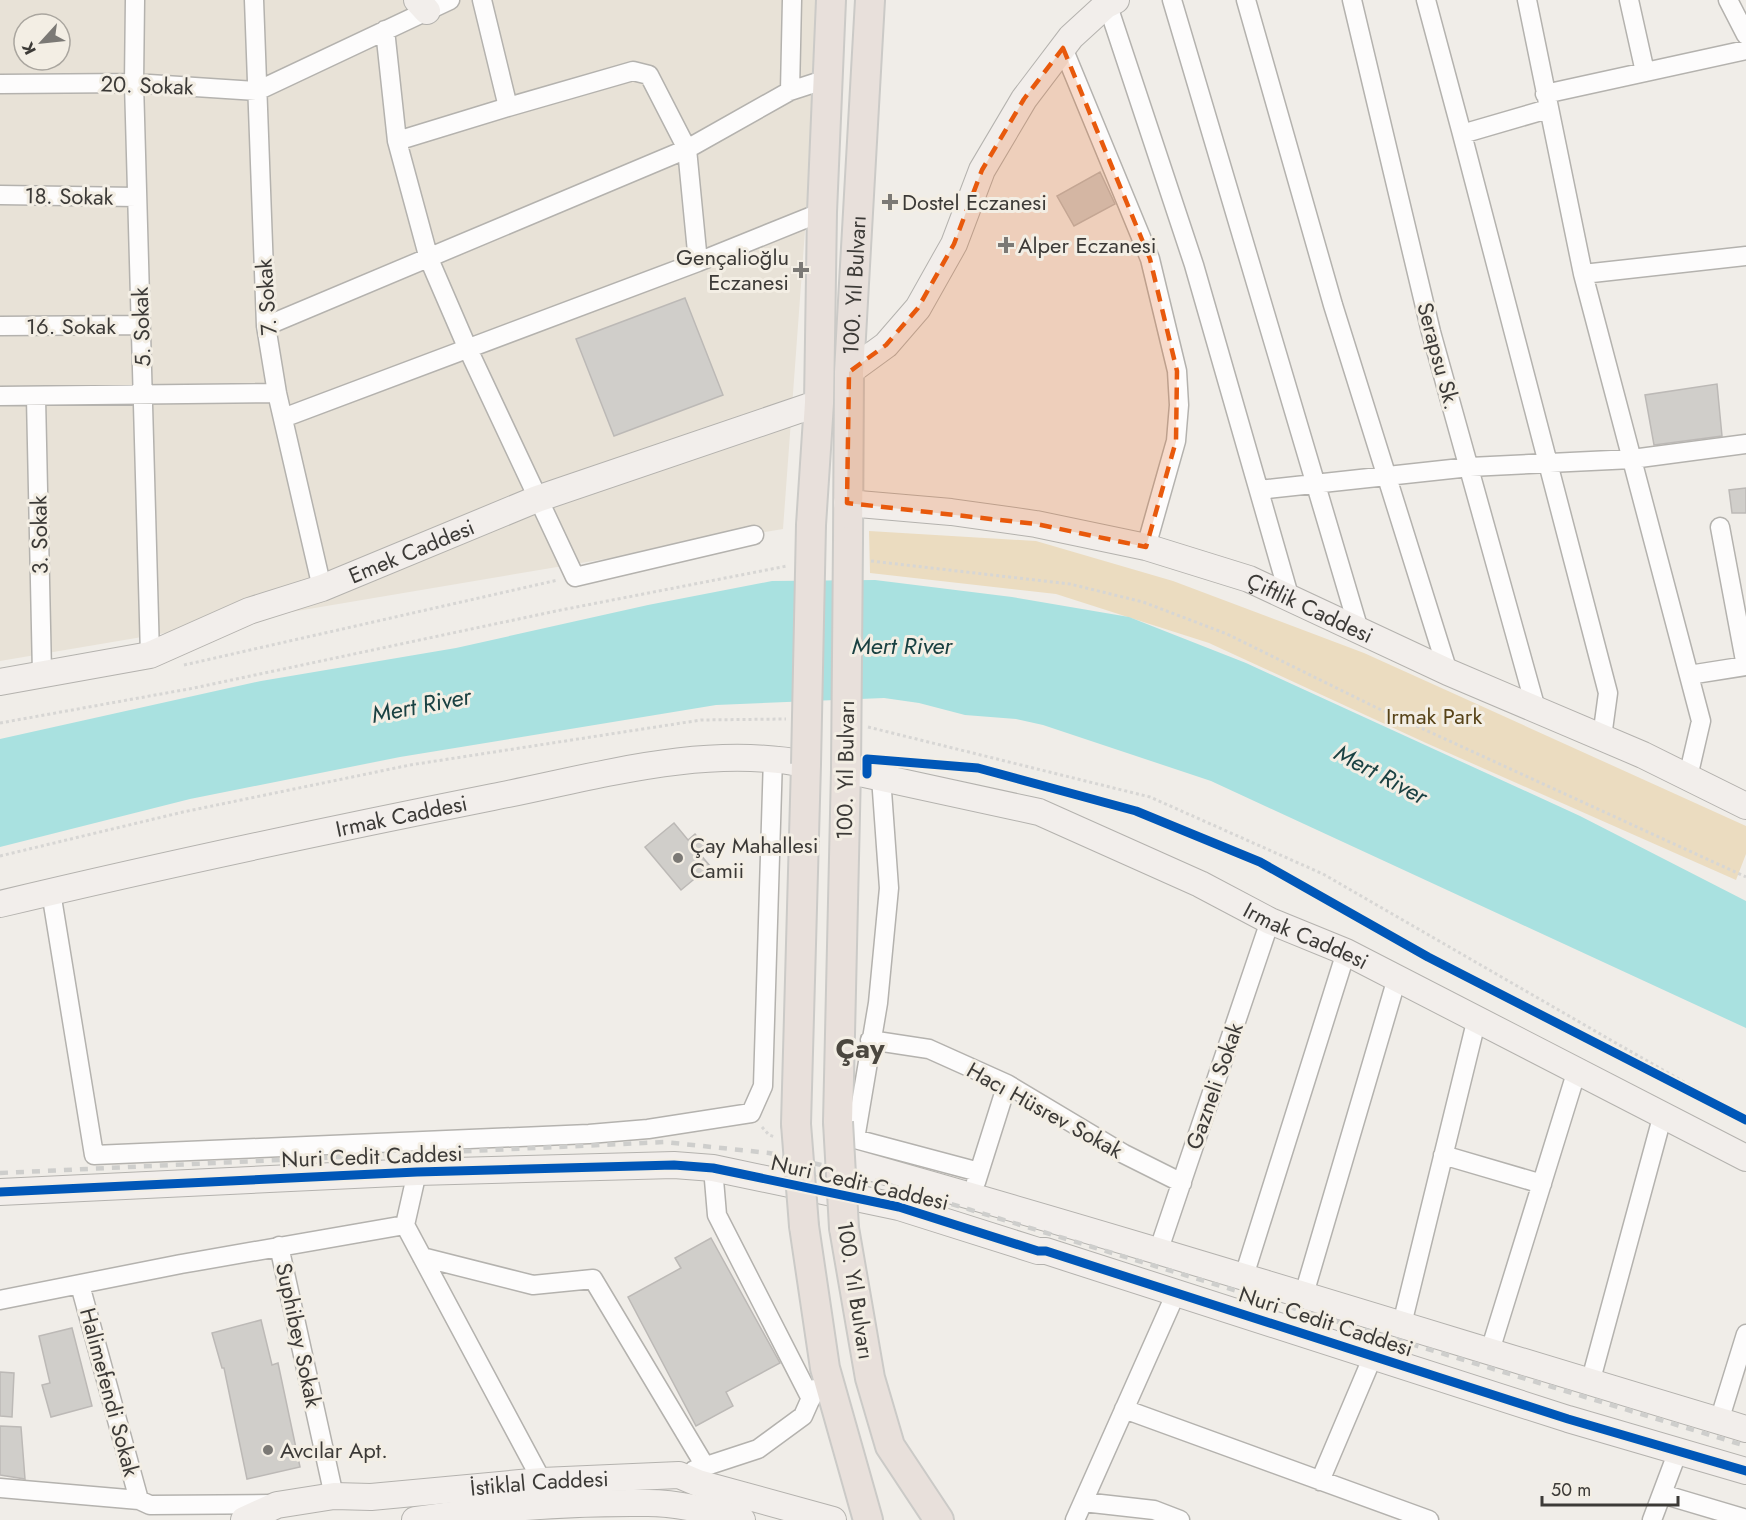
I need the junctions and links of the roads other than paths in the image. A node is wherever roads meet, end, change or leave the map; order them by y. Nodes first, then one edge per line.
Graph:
1 (135, 0) edge
2 (254, 0) edge
3 (482, 0) edge
4 (792, 0) edge
5 (831, 0) edge
6 (870, 0) edge
7 (1172, 0) edge
8 (1246, 0) edge
9 (1352, 0) edge
10 (1426, 0) edge
11 (1527, 0) edge
12 (1629, 0) edge
13 (1728, 0) edge
14 (1110, 2) edge
15 (431, 4) edge
16 (386, 30) junction
17 (1746, 35) edge
18 (1063, 48) junction
19 (1746, 50) edge
20 (1646, 72) junction
21 (830, 78) junction
22 (134, 83) junction
23 (0, 84) edge
24 (257, 91) junction
25 (790, 91) junction
26 (1547, 102) junction
27 (508, 107) junction
28 (1462, 134) junction
29 (397, 141) junction
30 (687, 149) junction
31 (0, 195) edge
32 (137, 197) junction
33 (822, 212) junction
34 (1746, 256) edge
35 (429, 259) junction
36 (698, 262) junction
37 (1583, 274) junction
38 (141, 325) junction
39 (0, 326) edge
40 (266, 326) junction
41 (467, 347) junction
42 (849, 372) junction
43 (277, 393) junction
44 (143, 395) junction
45 (0, 396) edge
46 (36, 398) junction
47 (819, 403) junction
48 (283, 418) junction
49 (1746, 444) edge
50 (1632, 459) junction
51 (1547, 461) junction
52 (1470, 467) junction
53 (1386, 475) junction
54 (1316, 485) junction
55 (1259, 489) junction
56 (537, 499) junction
57 (847, 503) junction
58 (1720, 527) dead end
59 (754, 535) dead end
60 (1146, 547) junction
61 (322, 588) junction
62 (1290, 599) junction
63 (1740, 601) edge
64 (1359, 630) junction
65 (150, 655) junction
66 (1746, 666) edge
67 (1448, 672) junction
68 (42, 673) junction
69 (1689, 675) junction
70 (0, 682) edge
71 (1536, 709) junction
72 (1602, 737) junction
73 (773, 757) junction
74 (806, 764) junction
75 (846, 770) junction
76 (881, 777) junction
77 (1688, 777) junction
78 (1746, 806) edge
79 (51, 892) junction
80 (0, 904) edge
81 (1270, 921) junction
82 (1346, 952) junction
83 (1397, 978) junction
84 (1477, 1018) junction
85 (870, 1040) junction
86 (1577, 1070) junction
87 (1007, 1084) junction
88 (1663, 1113) junction
89 (1443, 1155) junction
90 (1746, 1158) edge
91 (851, 1162) dead end
92 (712, 1168) junction
93 (417, 1172) junction
94 (975, 1183) junction
95 (1182, 1183) junction
96 (1542, 1184) junction
97 (0, 1192) edge
98 (405, 1226) junction
99 (279, 1246) junction
100 (1158, 1252) junction
101 (422, 1257) junction
102 (1244, 1276) junction
103 (80, 1285) junction
104 (1176, 1293) junction
105 (1304, 1294) junction
106 (0, 1300) edge
107 (1402, 1324) junction
108 (1746, 1334) edge
109 (1489, 1354) junction
110 (1373, 1356) junction
111 (825, 1368) junction
112 (1590, 1383) junction
113 (811, 1399) junction
114 (1124, 1409) junction
115 (1719, 1421) junction
116 (1746, 1429) edge
117 (1678, 1451) junction
118 (705, 1466) junction
119 (1746, 1471) edge
120 (679, 1475) junction
121 (1320, 1480) junction
122 (542, 1481) junction
123 (0, 1488) edge
124 (1662, 1494) junction
125 (334, 1496) junction
126 (1083, 1502) junction
127 (277, 1504) junction
128 (147, 1508) edge
129 (708, 1515) edge
130 (425, 1519) edge
131 (1746, 1519) edge
132 (244, 1520) edge
133 (742, 1520) edge
134 (833, 1520) edge
135 (868, 1520) edge
136 (939, 1520) edge
137 (1075, 1520) edge
138 (1092, 1520) edge
139 (1180, 1520) edge
140 (1429, 1520) edge
141 (1652, 1520) edge

1 - 22 street, 5. Sokak
2 - 24 street, 7. Sokak
3 - 27 street
4 - 25 street
5 - 21 main road, 100. Yıl Bulvarı
6 - 42 main road, 100. Yıl Bulvarı
7 - 54 street
8 - 53 street
9 - 52 street, Serapsu Sk.
10 - 28 street
11 - 26 street
12 - 20 street
13 - 17 street
14 - 18 main road
14 - 55 street
15 - 16 street
16 - 24 street
16 - 29 street
18 - 42 main road
18 - 60 street
19 - 20 street
20 - 26 street
21 - 25 street
21 - 33 main road, 100. Yıl Bulvarı
22 - 23 street, 20. Sokak
22 - 24 street, 20. Sokak
22 - 32 street, 5. Sokak
24 - 40 street, 7. Sokak
25 - 30 street
26 - 28 street
26 - 37 street
27 - 29 street
27 - 30 street
28 - 51 street
29 - 35 street
30 - 35 street
30 - 36 street
31 - 32 street, 18. Sokak
32 - 38 street, 5. Sokak
33 - 36 street
33 - 47 main road, 100. Yıl Bulvarı
34 - 37 street
35 - 40 street
35 - 41 street
36 - 41 street
37 - 50 street
38 - 39 street, 16. Sokak
38 - 44 street, 5. Sokak
40 - 43 street, 7. Sokak
41 - 48 street
41 - 56 street
42 - 57 main road, 100. Yıl Bulvarı
43 - 44 street
43 - 48 street, 7. Sokak
44 - 46 street
44 - 65 street, 5. Sokak
45 - 46 street
46 - 68 street, 3. Sokak
47 - 56 main road, Emek Caddesi
47 - 74 main road, 100. Yıl Bulvarı, bridge
48 - 61 street, 7. Sokak
49 - 50 street
50 - 51 street
50 - 69 street
51 - 52 street
51 - 72 street
52 - 53 street
52 - 71 street, Serapsu Sk.
53 - 54 street
53 - 67 street
54 - 55 street
54 - 64 street
55 - 62 street
56 - 59 street
56 - 61 main road, Emek Caddesi
57 - 60 main road, Çiftlik Caddesi
57 - 75 main road, 100. Yıl Bulvarı, bridge
58 - 63 street
60 - 62 main road, Çiftlik Caddesi
61 - 65 main road, Emek Caddesi
62 - 64 main road, Çiftlik Caddesi
63 - 66 street
64 - 67 main road, Çiftlik Caddesi
65 - 68 main road, Emek Caddesi
66 - 69 street
67 - 71 main road, Çiftlik Caddesi
68 - 70 main road, Emek Caddesi
69 - 77 street
71 - 72 main road, Çiftlik Caddesi
72 - 77 main road, Çiftlik Caddesi
73 - 74 main road, Irmak Caddesi
73 - 79 main road, Irmak Caddesi
73 - 79 street, Nuri Cedit Caddesi
74 - 111 main road, 100. Yıl Bulvarı, bridge
75 - 76 main road, Irmak Caddesi
75 - 136 main road, 100. Yıl Bulvarı, bridge
76 - 81 main road, Irmak Caddesi
76 - 85 street
77 - 78 main road, Çiftlik Caddesi
79 - 80 main road, Irmak Caddesi
81 - 82 main road, Irmak Caddesi
81 - 95 street, Gazneli Sokak
82 - 83 main road, Irmak Caddesi
82 - 102 street
83 - 84 main road, Irmak Caddesi
83 - 105 street
84 - 86 main road, Irmak Caddesi
84 - 89 street
85 - 87 street, Hacı Hüsrev Sokak
85 - 94 street
86 - 88 main road, Irmak Caddesi
86 - 96 street
87 - 94 street
87 - 95 street, Hacı Hüsrev Sokak
88 - 90 main road, Irmak Caddesi
88 - 112 street
89 - 96 street
89 - 107 street
91 - 94 main road, Nuri Cedit Caddesi
92 - 93 main road, Nuri Cedit Caddesi
92 - 104 main road, Nuri Cedit Caddesi
92 - 113 street
93 - 97 main road, Nuri Cedit Caddesi
93 - 98 street
94 - 100 main road, Nuri Cedit Caddesi
95 - 100 street, Gazneli Sokak
96 - 109 street
98 - 99 street
98 - 101 street
99 - 103 street
99 - 125 street, Suphibey Sokak
100 - 102 main road, Nuri Cedit Caddesi
101 - 118 street
101 - 122 street
102 - 105 main road, Nuri Cedit Caddesi
103 - 106 street
103 - 128 street, Halimefendi Sokak
104 - 110 main road, Nuri Cedit Caddesi
104 - 114 street
105 - 107 main road, Nuri Cedit Caddesi
107 - 109 main road, Nuri Cedit Caddesi
108 - 115 street
109 - 112 main road, Nuri Cedit Caddesi
110 - 117 main road, Nuri Cedit Caddesi
110 - 121 street
111 - 113 street
111 - 135 main road, 100. Yıl Bulvarı
112 - 115 main road, Nuri Cedit Caddesi
113 - 118 street
114 - 121 street
114 - 126 street
115 - 116 main road, Nuri Cedit Caddesi
117 - 119 main road, Nuri Cedit Caddesi
117 - 124 street
118 - 120 street
120 - 122 main road, İstiklal Caddesi
120 - 134 main road, İstiklal Caddesi
121 - 140 street
122 - 125 main road, İstiklal Caddesi
123 - 128 street
124 - 131 street
124 - 141 street
125 - 127 main road, İstiklal Caddesi
126 - 137 street
126 - 138 street
126 - 139 street
127 - 128 street
127 - 132 main road, İstiklal Caddesi
129 - 130 main road, İstiklal Caddesi
129 - 133 main road, İstiklal Caddesi

